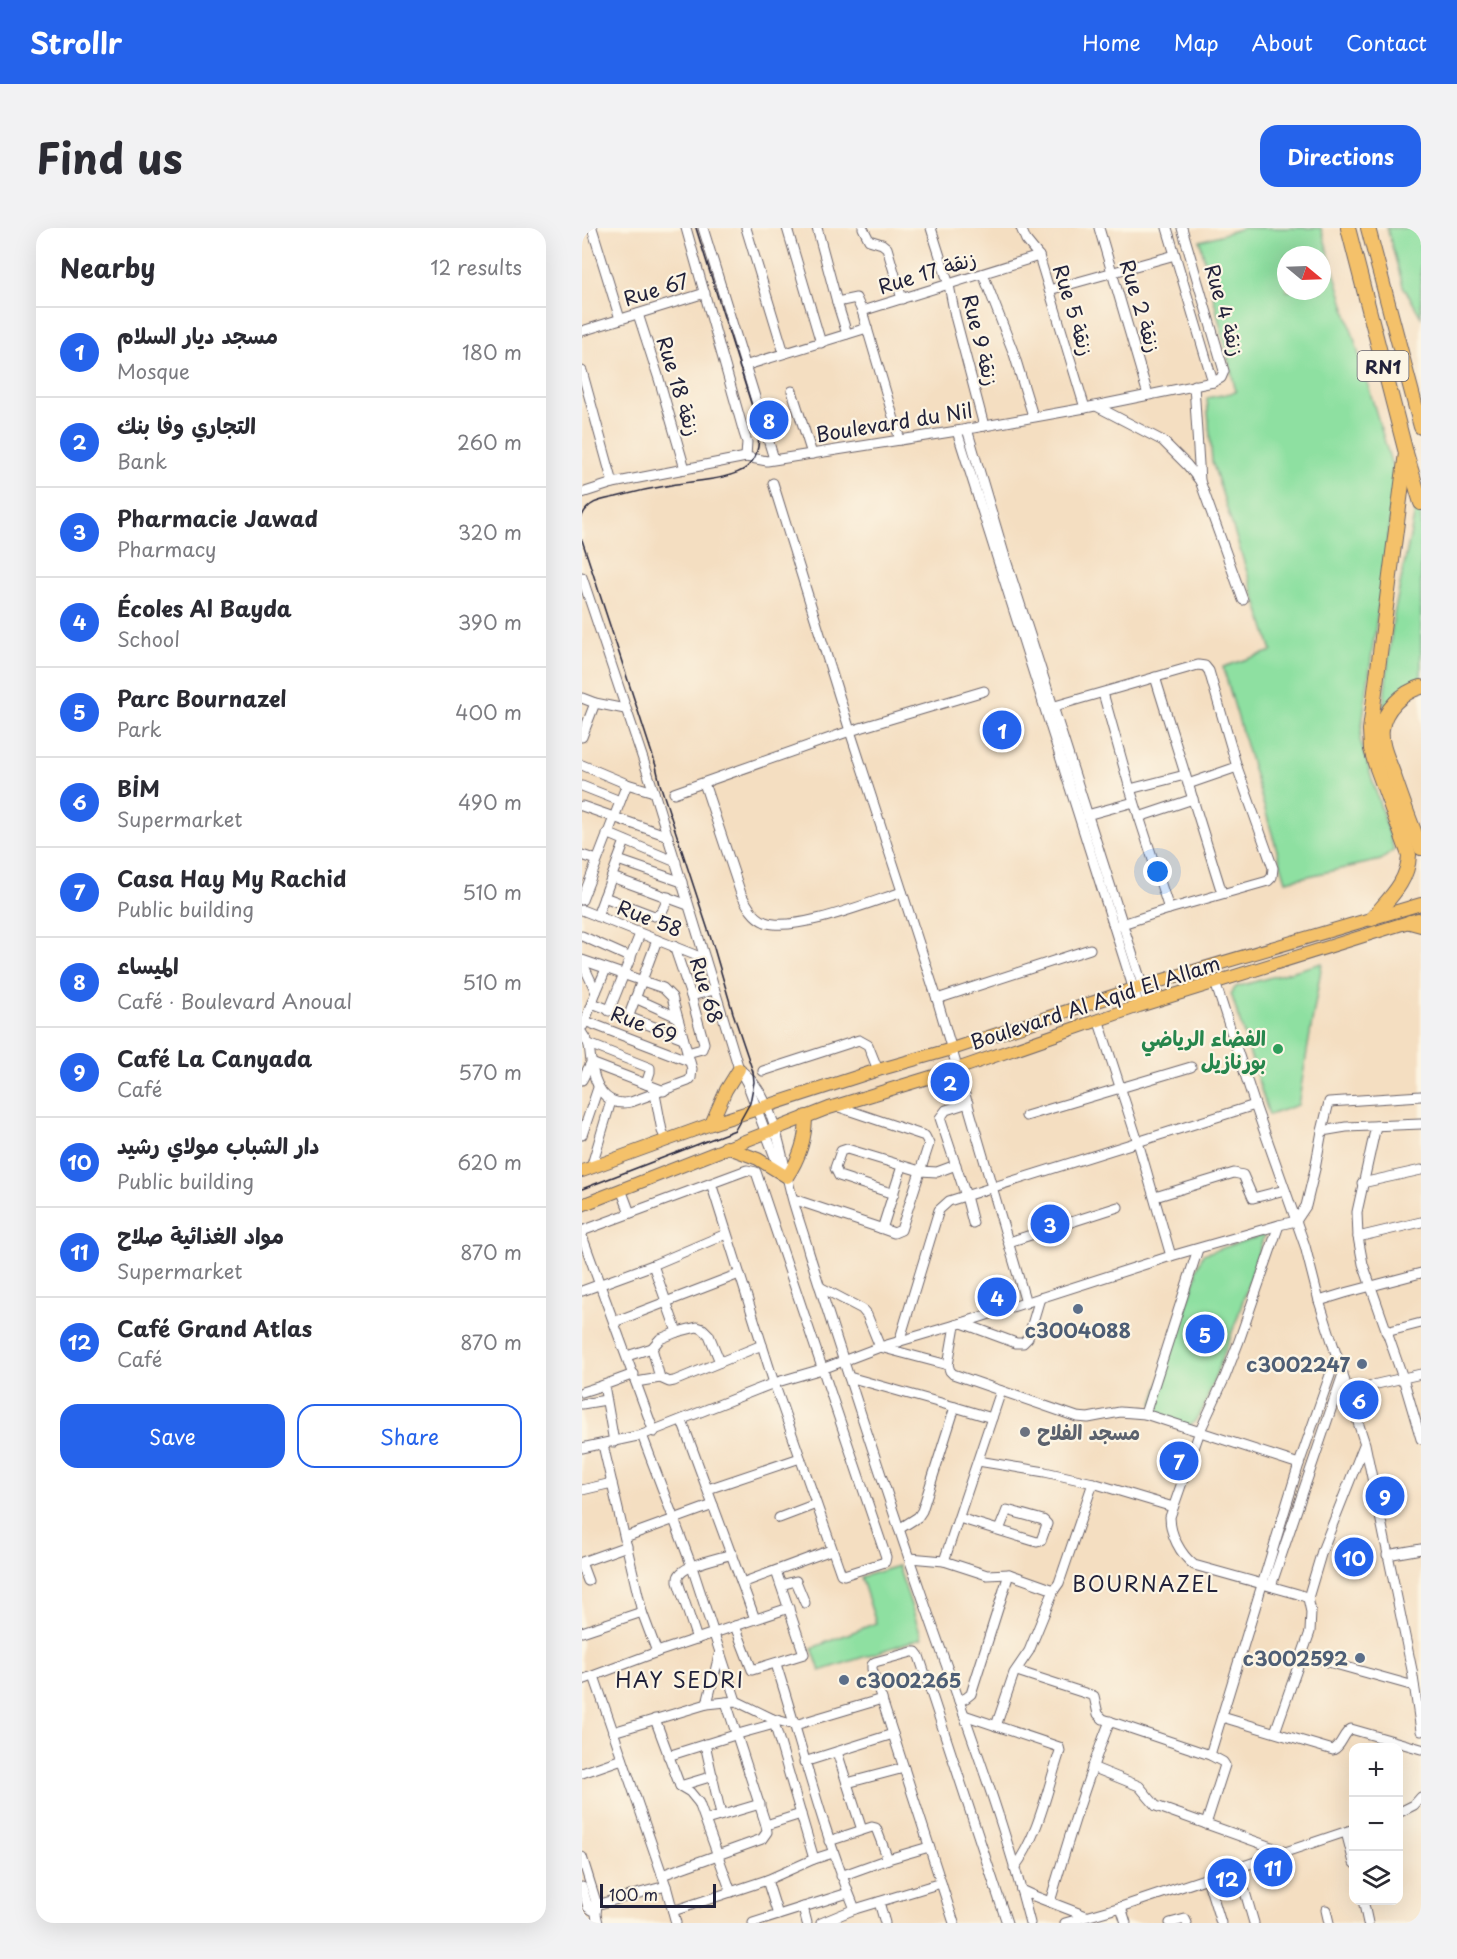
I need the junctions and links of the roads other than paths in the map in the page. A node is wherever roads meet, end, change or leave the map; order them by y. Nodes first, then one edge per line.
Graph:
1 (592, 228) edge
2 (686, 228) edge
3 (703, 228) edge
4 (746, 228) edge
5 (787, 228) edge
6 (817, 228) edge
7 (863, 228) edge
8 (931, 228) edge
9 (1021, 228) edge
10 (1099, 228) edge
11 (1167, 228) edge
12 (1182, 228) edge
13 (1348, 228) edge
14 (1368, 228) edge
15 (1175, 255) junction
16 (1039, 256) junction
17 (1112, 272) junction
18 (983, 274) junction
19 (949, 285) junction
20 (1049, 290) junction
21 (705, 293) junction
22 (902, 299) junction
23 (837, 302) junction
24 (862, 311) junction
25 (638, 314) junction
26 (620, 319) junction
27 (867, 328) junction
28 (582, 331) edge
29 (847, 334) junction
30 (821, 343) junction
31 (784, 353) junction
32 (744, 366) junction
33 (582, 371) edge
34 (1213, 382) junction
35 (1194, 385) junction
36 (792, 391) dead end
37 (1148, 395) junction
38 (592, 403) junction
39 (582, 406) edge
40 (1096, 406) junction
41 (1085, 408) junction
42 (1033, 416) junction
43 (984, 426) junction
44 (1421, 427) edge
45 (962, 430) junction
46 (900, 440) junction
47 (1406, 453) junction
48 (812, 454) junction
49 (746, 457) junction
50 (774, 459) junction
51 (685, 469) junction
52 (1200, 481) junction
53 (613, 483) junction
54 (774, 483) dead end
55 (582, 494) edge
56 (1421, 502) edge
57 (582, 579) edge
58 (1243, 600) dead end
59 (1155, 677) junction
60 (1421, 687) edge
61 (984, 691) dead end
62 (1103, 693) junction
63 (582, 698) edge
64 (595, 703) junction
65 (1048, 708) junction
66 (625, 709) junction
67 (850, 731) junction
68 (582, 737) edge
69 (582, 765) edge
70 (1237, 767) junction
71 (1186, 780) junction
72 (704, 783) junction
73 (627, 784) junction
74 (582, 786) edge
75 (1130, 789) junction
76 (654, 792) junction
77 (674, 793) dead end
78 (1193, 799) junction
79 (620, 801) junction
80 (1134, 802) junction
81 (582, 806) edge
82 (1087, 815) junction
83 (1139, 817) junction
84 (614, 818) junction
85 (607, 833) junction
86 (668, 836) junction
87 (625, 841) junction
88 (1421, 848) edge
89 (582, 855) edge
90 (597, 860) junction
91 (618, 861) junction
92 (675, 862) junction
93 (612, 877) junction
94 (682, 882) junction
95 (902, 892) junction
96 (1222, 893) junction
97 (604, 897) junction
98 (668, 897) junction
99 (582, 900) edge
100 (688, 904) junction
101 (1421, 904) edge
102 (1169, 909) junction
103 (582, 910) edge
104 (597, 916) junction
105 (1372, 919) junction
106 (1417, 922) edge
107 (1118, 925) junction
108 (640, 934) junction
109 (582, 936) edge
110 (657, 940) junction
111 (674, 946) junction
112 (1090, 949) dead end
113 (631, 958) junction
114 (705, 959) junction
115 (582, 961) edge
116 (606, 969) junction
117 (624, 975) junction
118 (642, 980) junction
119 (1215, 982) junction
120 (1139, 988) junction
121 (714, 990) junction
122 (596, 992) junction
123 (691, 996) junction
124 (635, 998) junction
125 (937, 999) junction
126 (592, 1003) junction
127 (1144, 1005) junction
128 (609, 1011) junction
129 (677, 1017) junction
130 (628, 1018) junction
131 (1098, 1019) junction
132 (584, 1025) edge
133 (582, 1033) edge
134 (683, 1038) junction
135 (589, 1044) junction
136 (952, 1048) junction
137 (688, 1057) junction
138 (591, 1063) junction
139 (1191, 1067) dead end
140 (739, 1069) junction
141 (957, 1069) junction
142 (878, 1070) junction
143 (763, 1071) dead end
144 (582, 1080) edge
145 (646, 1084) junction
146 (1120, 1087) junction
147 (598, 1088) junction
148 (659, 1093) junction
149 (1421, 1096) edge
150 (610, 1101) junction
151 (968, 1103) junction
152 (1255, 1105) junction
153 (836, 1106) junction
154 (761, 1108) junction
155 (806, 1116) junction
156 (1026, 1116) dead end
157 (711, 1124) junction
158 (1421, 1124) edge
159 (1376, 1125) junction
160 (770, 1130) junction
161 (1322, 1131) junction
162 (582, 1135) edge
163 (667, 1141) junction
164 (1138, 1142) junction
165 (726, 1147) junction
166 (902, 1166) junction
167 (956, 1166) junction
168 (586, 1170) edge
169 (1421, 1170) edge
170 (920, 1171) junction
171 (787, 1177) junction
172 (711, 1183) junction
173 (1362, 1183) junction
174 (993, 1188) junction
175 (621, 1189) junction
176 (1285, 1190) junction
177 (894, 1194) junction
178 (966, 1196) junction
179 (1155, 1197) junction
180 (792, 1199) junction
181 (582, 1205) edge
182 (1118, 1208) dead end
183 (630, 1213) junction
184 (1296, 1221) junction
185 (1421, 1222) edge
186 (973, 1223) dead end
187 (1279, 1224) junction
188 (880, 1228) junction
189 (582, 1233) edge
190 (726, 1234) junction
191 (1359, 1237) junction
192 (1009, 1242) junction
193 (1198, 1249) junction
194 (1171, 1256) junction
195 (653, 1265) junction
196 (1421, 1273) edge
197 (739, 1274) junction
198 (600, 1284) junction
199 (820, 1287) junction
200 (1372, 1287) junction
201 (582, 1291) edge
202 (1040, 1298) junction
203 (665, 1300) junction
204 (1320, 1301) junction
205 (1026, 1303) junction
206 (614, 1322) junction
207 (1421, 1323) edge
208 (959, 1324) junction
209 (677, 1332) junction
210 (1386, 1332) junction
211 (899, 1342) junction
212 (762, 1345) junction
213 (880, 1347) junction
214 (652, 1348) junction
215 (1337, 1354) junction
216 (627, 1356) junction
217 (844, 1360) junction
218 (720, 1362) junction
219 (948, 1365) junction
220 (822, 1368) junction
221 (1343, 1374) junction
222 (1421, 1374) edge
223 (849, 1377) junction
224 (635, 1378) junction
225 (660, 1378) junction
226 (1403, 1378) junction
227 (774, 1383) junction
228 (604, 1385) junction
229 (1001, 1391) junction
230 (582, 1392) edge
231 (1350, 1395) junction
232 (606, 1400) junction
233 (582, 1404) edge
234 (955, 1407) junction
235 (1145, 1414) junction
236 (992, 1418) junction
237 (682, 1421) junction
238 (1420, 1428) edge
239 (1200, 1431) junction
240 (654, 1432) junction
241 (642, 1435) junction
242 (1421, 1439) edge
243 (614, 1442) junction
244 (1365, 1444) junction
245 (603, 1445) junction
246 (582, 1448) edge
247 (800, 1458) junction
248 (978, 1461) junction
249 (1299, 1464) junction
250 (612, 1482) junction
251 (1093, 1483) junction
252 (708, 1489) junction
253 (582, 1490) edge
254 (816, 1504) junction
255 (713, 1505) junction
256 (1173, 1507) junction
257 (779, 1518) dead end
258 (959, 1518) junction
259 (674, 1519) junction
260 (899, 1529) junction
261 (999, 1530) junction
262 (626, 1542) junction
263 (1421, 1549) edge
264 (831, 1550) junction
265 (732, 1554) junction
266 (1387, 1555) junction
267 (910, 1558) junction
268 (944, 1561) junction
269 (582, 1563) edge
270 (692, 1567) junction
271 (776, 1571) junction
272 (1008, 1574) junction
273 (588, 1581) dead end
274 (742, 1583) junction
275 (781, 1585) junction
276 (1266, 1585) junction
277 (1054, 1590) junction
278 (1308, 1598) junction
279 (805, 1603) dead end
280 (789, 1608) junction
281 (642, 1612) junction
282 (755, 1620) junction
283 (735, 1626) junction
284 (582, 1632) edge
285 (713, 1634) junction
286 (697, 1639) junction
287 (657, 1652) junction
288 (1303, 1654) junction
289 (719, 1655) junction
290 (1421, 1658) edge
291 (776, 1664) junction
292 (1414, 1666) edge
293 (1017, 1671) junction
294 (594, 1676) junction
295 (582, 1680) edge
296 (1414, 1686) junction
297 (882, 1699) junction
298 (959, 1701) junction
299 (731, 1702) junction
300 (707, 1704) junction
301 (964, 1714) junction
302 (1222, 1717) junction
303 (655, 1719) junction
304 (1110, 1721) junction
305 (774, 1722) junction
306 (795, 1725) junction
307 (996, 1726) junction
308 (1421, 1731) edge
309 (613, 1732) junction
310 (1275, 1732) junction
311 (738, 1734) junction
312 (893, 1734) junction
313 (705, 1744) junction
314 (1421, 1749) edge
315 (837, 1752) junction
316 (1210, 1755) junction
317 (668, 1756) junction
318 (622, 1759) junction
319 (804, 1762) junction
320 (1092, 1767) junction
321 (904, 1768) junction
322 (582, 1773) edge
323 (713, 1776) junction
324 (847, 1784) junction
325 (680, 1786) junction
326 (1421, 1797) edge
327 (760, 1804) junction
328 (1403, 1810) edge
329 (801, 1814) junction
330 (721, 1815) junction
331 (706, 1820) junction
332 (1206, 1824) junction
333 (766, 1825) junction
334 (862, 1830) junction
335 (1349, 1831) edge
336 (829, 1841) junction
337 (929, 1847) junction
338 (1285, 1852) junction
339 (833, 1853) junction
340 (718, 1855) junction
341 (582, 1857) edge
342 (814, 1859) junction
343 (888, 1859) junction
344 (1014, 1868) junction
345 (1238, 1868) junction
346 (662, 1875) junction
347 (842, 1876) junction
348 (1207, 1878) junction
349 (767, 1880) junction
350 (941, 1883) junction
351 (666, 1886) junction
352 (582, 1887) edge
353 (1021, 1890) junction
354 (731, 1892) junction
355 (848, 1893) junction
356 (879, 1902) junction
357 (1050, 1902) junction
358 (1364, 1905) edge
359 (802, 1907) junction
360 (1121, 1907) junction
361 (855, 1909) junction
362 (1326, 1910) dead end
363 (673, 1911) junction
364 (595, 1912) edge
365 (778, 1915) junction
366 (1086, 1916) junction
367 (676, 1923) edge
368 (753, 1923) edge
369 (807, 1923) edge
370 (821, 1923) edge
371 (885, 1923) edge
372 (954, 1923) edge
373 (1007, 1923) edge
374 (1030, 1923) edge
375 (1065, 1923) edge
376 (1126, 1923) edge
377 (1170, 1923) edge
378 (1187, 1923) edge
379 (1221, 1923) edge
380 (1254, 1923) edge
381 (1329, 1923) edge
382 (1368, 1923) edge

1 - 26 street
2 - 21 street
3 - 32 street
4 - 31 street
5 - 30 street
6 - 23 street
7 - 22 street
8 - 19 street, Rue 9 زنقة
9 - 16 street, Rue 5 زنقة
10 - 17 street, Rue 2 زنقة
11 - 15 street, Rue 4 زنقة
12 - 34 street, Rue 4 زنقة
13 - 47 highway, RN1
14 - 44 highway, RN1
15 - 17 street
15 - 34 street, Rue 4 زنقة
16 - 18 street, Rue 17 زنقة
16 - 20 street, Rue 5 زنقة
17 - 20 street
17 - 37 street, Rue 2 زنقة
18 - 19 street, Rue 17 زنقة
18 - 42 street
19 - 22 street, Rue 17 زنقة
19 - 43 street, Rue 9 زنقة
20 - 41 street, Rue 5 زنقة
21 - 25 street, Rue 67
21 - 49 street
22 - 24 street, Rue 17 زنقة
23 - 24 street, Rue 17 زنقة
23 - 29 street
24 - 27 street
25 - 26 street, Rue 67
25 - 51 street, Rue 18 زنقة
26 - 28 street, Rue 67
27 - 29 street
27 - 46 street
29 - 30 street
30 - 31 street
31 - 32 street
32 - 50 street
33 - 38 street
34 - 35 street, Boulevard du Nil
35 - 37 street, Boulevard du Nil
35 - 52 street
36 - 48 street
37 - 40 street, Boulevard du Nil
38 - 39 street
38 - 53 street
40 - 41 street, Boulevard du Nil
40 - 52 street
41 - 42 street, Boulevard du Nil
42 - 43 street, Boulevard du Nil
43 - 45 street, Boulevard du Nil
45 - 46 street, Boulevard du Nil
45 - 65 street
46 - 48 street, Boulevard du Nil
47 - 56 highway, RN1
47 - 105 highway
48 - 50 street, Boulevard du Nil
49 - 50 street, Boulevard du Nil
49 - 51 street, Boulevard du Nil
51 - 53 street, Boulevard du Nil
52 - 58 street
53 - 55 street, Boulevard du Nil
54 - 67 street
57 - 66 street
59 - 62 street
59 - 70 street
59 - 71 street
60 - 88 highway
61 - 67 street
62 - 65 street
62 - 75 street
63 - 64 street
64 - 66 street
64 - 68 street
65 - 82 street
65 - 107 street
66 - 76 street
67 - 72 street
67 - 95 street
69 - 73 street
70 - 71 street
70 - 96 street
71 - 75 street
71 - 78 street
72 - 77 street
72 - 95 street
73 - 76 street
73 - 79 street
74 - 79 street
75 - 80 street
76 - 86 street
78 - 83 street
78 - 96 street
79 - 84 street
80 - 82 street
80 - 83 street
81 - 84 street
82 - 107 street
83 - 102 street
84 - 85 street
84 - 86 street
85 - 87 street
85 - 90 street
86 - 92 street
87 - 91 street
87 - 92 street
89 - 90 street
90 - 99 street
91 - 93 street
91 - 94 street
92 - 94 street
93 - 97 street
93 - 98 street
94 - 100 street
95 - 125 street
96 - 102 street
97 - 98 street
97 - 104 street
98 - 100 street
100 - 114 street
101 - 105 main road, Boulevard Al Aqid El Allam
102 - 107 street
103 - 104 street, Rue 58
104 - 108 street, Rue 58
105 - 120 main road, Boulevard Al Aqid El Allam
106 - 119 main road, Boulevard Al Aqid El Allam
107 - 120 street
108 - 110 street, Rue 58
108 - 113 street
109 - 113 street
110 - 111 street, Rue 58
110 - 118 street
111 - 114 street, Rue 58
111 - 123 street, Rue 68
112 - 125 street
113 - 117 street
114 - 121 street
115 - 116 street
115 - 122 street
116 - 117 street
116 - 122 street
117 - 118 street
117 - 128 street
118 - 124 street
118 - 129 street
119 - 127 main road, Boulevard Al Aqid El Allam
119 - 152 street
120 - 127 street
120 - 136 main road, Boulevard Al Aqid El Allam
121 - 123 street
121 - 140 street
122 - 126 street
123 - 137 street, Rue 68
124 - 129 street
124 - 130 street
125 - 136 street
126 - 128 street
126 - 132 street
127 - 131 main road, Boulevard Al Aqid El Allam
128 - 130 street
129 - 134 street
130 - 134 street
131 - 141 main road, Boulevard Al Aqid El Allam
131 - 146 street
132 - 137 street, Rue 69
133 - 135 street
134 - 137 street
135 - 138 street
135 - 145 street
136 - 141 street
136 - 142 main road, Boulevard Al Aqid El Allam
137 - 148 street
138 - 144 street
138 - 145 street
138 - 147 street
139 - 146 street
140 - 154 street
140 - 157 main road
141 - 151 street
141 - 153 main road, Boulevard Al Aqid El Allam
142 - 143 street
142 - 154 main road, Boulevard Al Aqid El Allam
145 - 148 street
146 - 156 street
146 - 164 street
147 - 150 street
147 - 162 street
148 - 150 street
148 - 163 street
149 - 161 street
150 - 168 street
151 - 167 street
151 - 174 street
152 - 164 street
152 - 176 street
153 - 155 main road, Boulevard Al Aqid El Allam
153 - 170 street
154 - 157 main road, Boulevard Al Aqid El Allam
154 - 160 street
155 - 160 main road, Boulevard Al Aqid El Allam
155 - 171 main road
157 - 163 main road, Boulevard Al Aqid El Allam
158 - 159 street
159 - 161 street
159 - 173 street
160 - 165 main road, Boulevard Al Aqid El Allam
160 - 171 street
161 - 184 street
163 - 168 main road, Boulevard Al Aqid El Allam
164 - 174 street
164 - 179 street
165 - 171 main road
165 - 175 main road, Boulevard Al Aqid El Allam
166 - 170 street
166 - 177 street
166 - 177 street
167 - 170 street
167 - 178 street
169 - 173 street
170 - 188 street
171 - 180 street
172 - 183 street
172 - 190 street
172 - 220 street
173 - 191 street
174 - 178 street
174 - 192 street
175 - 181 main road, Boulevard Al Aqid El Allam
175 - 183 street
176 - 179 street
176 - 184 street
177 - 188 street
178 - 186 street
178 - 211 street
179 - 194 street
180 - 188 street
180 - 199 street
182 - 192 street
183 - 189 street
184 - 187 street
184 - 204 street
185 - 191 street
187 - 193 street
187 - 239 street
189 - 198 street
190 - 195 street
190 - 197 street
191 - 200 street
192 - 205 street
193 - 194 street
193 - 235 street
194 - 202 street
195 - 198 street
195 - 203 street
196 - 200 street
197 - 203 street
197 - 212 street
198 - 201 street
198 - 206 street
199 - 213 street
199 - 217 street
200 - 204 street
200 - 210 street
202 - 205 street
202 - 208 street
203 - 206 street
203 - 209 street
204 - 215 street
205 - 208 street
206 - 216 street
207 - 210 street
208 - 211 street
208 - 219 street
209 - 214 street
209 - 218 street
210 - 226 street
211 - 213 street
212 - 218 street
212 - 227 street
213 - 217 street
213 - 219 street
214 - 216 street
214 - 225 street
215 - 221 street
215 - 249 street
216 - 224 street
217 - 220 street
217 - 223 street
218 - 225 street
219 - 229 street
220 - 227 street
220 - 264 street
221 - 231 street
221 - 276 street
222 - 226 street
223 - 234 street
223 - 260 street
224 - 225 street
224 - 228 street
224 - 240 street
226 - 231 street
226 - 238 street
227 - 237 street
227 - 247 street
228 - 230 street
228 - 232 street
229 - 235 street
229 - 236 street
231 - 244 street
232 - 233 street
232 - 243 street
234 - 236 street
234 - 260 street
235 - 239 street
236 - 248 street
237 - 240 street
237 - 252 street
238 - 242 street
239 - 249 street
239 - 256 street
240 - 241 street
241 - 243 street
241 - 259 street
243 - 245 street
244 - 266 street
244 - 278 street
245 - 246 street
245 - 250 street
247 - 252 street
247 - 254 street
248 - 251 street
248 - 258 street
249 - 276 street
250 - 253 street
250 - 262 street
251 - 256 street
251 - 277 street
252 - 255 street
254 - 257 street
254 - 264 street
255 - 259 street
255 - 265 street
256 - 276 street
258 - 261 street
258 - 268 street
259 - 262 street
259 - 270 street
260 - 267 street
261 - 261 street
262 - 269 street
262 - 281 street
263 - 266 street
264 - 271 street
265 - 270 street
265 - 274 street
266 - 292 street
267 - 268 street
267 - 298 street
268 - 272 street
269 - 273 street
270 - 285 street
270 - 286 street
271 - 274 street
271 - 275 street
272 - 277 street
272 - 298 street
274 - 282 street
275 - 279 street
275 - 280 street
276 - 278 street
276 - 302 street
277 - 293 street
278 - 288 street
280 - 282 street
280 - 291 street
281 - 284 street
281 - 287 street
282 - 283 street
283 - 285 street
283 - 291 street
285 - 286 street
285 - 289 street
286 - 287 street
287 - 294 street
288 - 296 street
288 - 310 street
289 - 299 street
289 - 300 street
290 - 292 street
291 - 306 street
292 - 296 street
293 - 304 street
293 - 307 street
294 - 295 street
294 - 309 street
296 - 308 street
297 - 306 street
297 - 312 street
297 - 373 street
298 - 301 street
299 - 300 street
299 - 305 street
299 - 311 street
300 - 303 street
301 - 307 street
301 - 344 street
302 - 310 street
302 - 316 street
303 - 309 street
303 - 317 street
304 - 316 street
304 - 320 street
305 - 306 street
305 - 311 street
305 - 329 street
306 - 319 street
307 - 344 street
309 - 318 street
310 - 314 street
311 - 313 street
311 - 327 street
312 - 315 street
312 - 321 street
313 - 317 street
313 - 323 street
315 - 319 street
315 - 324 street
316 - 332 street
317 - 325 street
318 - 322 street
318 - 346 street
319 - 336 street
320 - 332 street
320 - 357 street
321 - 324 street
321 - 337 street
323 - 325 street
323 - 330 street
324 - 334 street
325 - 331 street
326 - 328 street
327 - 330 street
327 - 333 street
329 - 333 street
329 - 342 street
330 - 331 street
331 - 340 street
332 - 338 street
333 - 340 street
334 - 336 street
334 - 343 street
335 - 338 street
336 - 339 street
337 - 343 street
337 - 350 street
338 - 345 street
339 - 342 street
339 - 347 street
340 - 346 street
340 - 354 street
341 - 364 street
342 - 349 street
343 - 347 street
344 - 353 street
345 - 348 street
345 - 380 street
346 - 351 street
347 - 355 street
348 - 360 street
348 - 379 street
349 - 354 street
349 - 365 street
350 - 356 street
350 - 372 street
351 - 363 street
351 - 364 street
352 - 364 street
353 - 357 street
353 - 374 street
354 - 363 street
355 - 359 street
355 - 361 street
356 - 361 street
356 - 371 street
357 - 366 street
358 - 382 street
359 - 365 street
359 - 369 street
360 - 366 street
360 - 376 street
361 - 370 street
362 - 381 street
363 - 367 street
365 - 368 street
366 - 375 street
377 - 378 street

